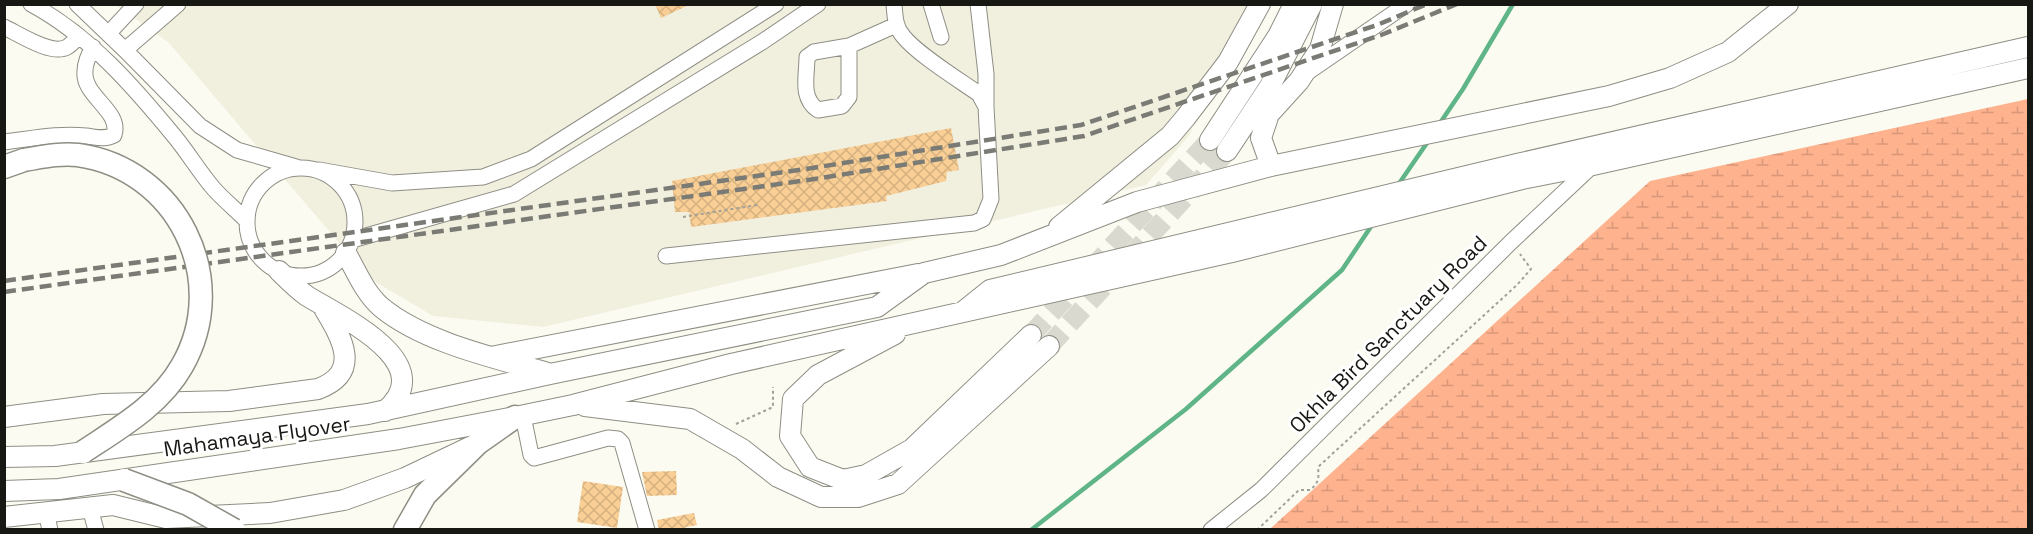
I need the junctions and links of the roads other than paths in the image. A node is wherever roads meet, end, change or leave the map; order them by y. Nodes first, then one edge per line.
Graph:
1 (31, 4) edge
2 (76, 4) edge
3 (136, 4) edge
4 (178, 4) edge
5 (776, 4) edge
6 (818, 4) edge
7 (894, 4) edge
8 (931, 4) edge
9 (978, 4) edge
10 (1260, 4) edge
11 (1294, 4) edge
12 (1312, 4) edge
13 (1334, 4) edge
14 (1407, 4) edge
15 (1788, 4) edge
16 (896, 24) junction
17 (4, 27) edge
18 (108, 34) junction
19 (78, 37) junction
20 (941, 37) dead end
21 (849, 46) dead end
22 (93, 47) junction
23 (2028, 47) edge
24 (125, 50) junction
25 (2028, 68) edge
26 (1302, 76) junction
27 (986, 107) junction
28 (1210, 140) tunnel mouth
29 (4, 142) edge
30 (1227, 151) tunnel mouth
31 (14, 164) edge
32 (1593, 165) junction
33 (1271, 166) junction
34 (299, 167) junction
35 (319, 170) junction
36 (1520, 172) junction
37 (247, 221) junction
38 (1046, 238) junction
39 (349, 246) junction
40 (666, 256) dead end
41 (279, 271) junction
42 (924, 273) junction
43 (322, 305) junction
44 (919, 322) junction
45 (1031, 335) tunnel mouth
46 (1049, 346) tunnel mouth
47 (491, 357) junction
48 (550, 374) junction
49 (573, 405) junction
50 (377, 412) junction
51 (4, 417) edge
52 (519, 417) junction
53 (478, 443) junction
54 (83, 452) junction
55 (4, 457) edge
56 (124, 480) junction
57 (4, 490) edge
58 (90, 508) junction
59 (4, 517) edge
60 (48, 521) edge
61 (96, 530) edge
62 (234, 530) edge
63 (405, 530) edge
64 (647, 530) edge
65 (1211, 530) edge

1 - 19 street
2 - 18 street
3 - 18 street
4 - 24 street
5 - 35 street
6 - 39 street
7 - 16 street
8 - 20 street
9 - 27 street
10 - 38 main road
11 - 28 main road
12 - 30 main road
13 - 26 main road
14 - 26 street
15 - 33 main road
16 - 21 street
16 - 27 street
17 - 19 street
18 - 24 street
19 - 22 street
22 - 29 street
22 - 37 street
23 - 36 main road
24 - 34 street
25 - 32 main road
26 - 33 main road
27 - 40 street
31 - 54 highway, bridge
32 - 36 main road
32 - 65 street, Okhla Bird Sanctuary Road
33 - 38 main road
34 - 35 street
34 - 37 street
35 - 39 street
36 - 44 main road
37 - 41 street
38 - 42 main road
39 - 41 street
39 - 47 main road
41 - 43 main road
42 - 47 main road
42 - 48 main road, Mahamaya Flyover
43 - 50 main road
43 - 51 main road
44 - 45 main road
44 - 49 main road, Mahamaya Flyover
46 - 49 main road
47 - 48 main road
48 - 50 main road, Mahamaya Flyover
49 - 52 main road, Mahamaya Flyover
50 - 54 main road, Mahamaya Flyover
52 - 53 highway
52 - 56 main road, Mahamaya Flyover
52 - 64 street
53 - 58 main road
53 - 63 highway
54 - 55 main road, Mahamaya Flyover
56 - 57 main road, Mahamaya Flyover
56 - 62 highway, bridge
58 - 60 main road
58 - 61 street
59 - 60 main road

